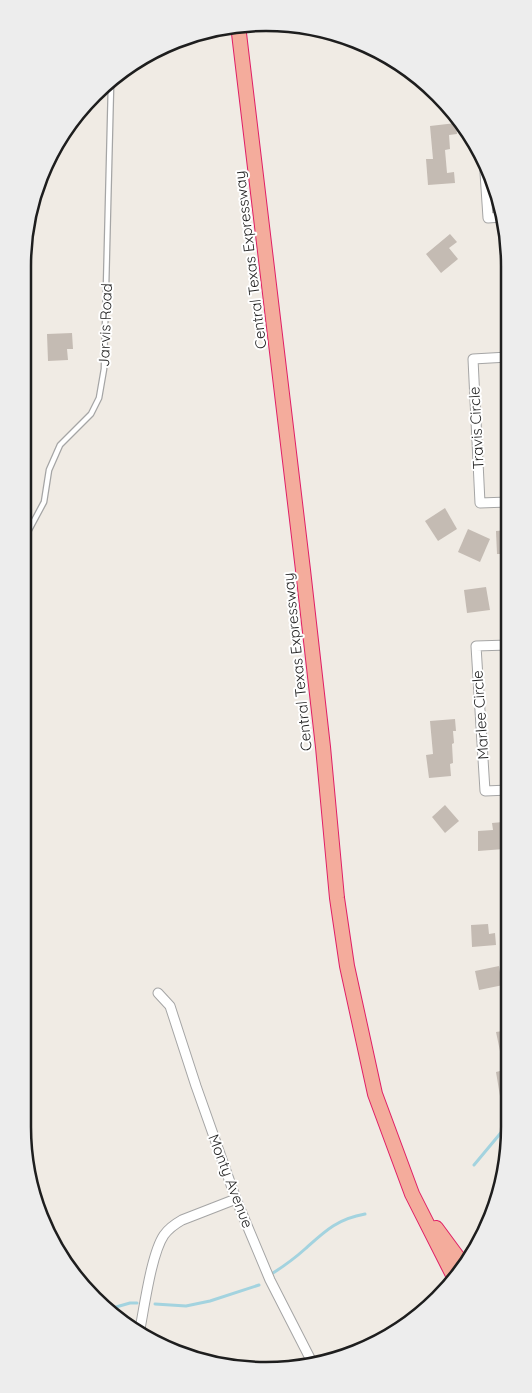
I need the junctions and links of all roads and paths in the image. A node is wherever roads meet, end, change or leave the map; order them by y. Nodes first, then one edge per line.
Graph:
1 (239, 33) edge
2 (110, 91) edge
3 (486, 184) edge
4 (495, 217) edge
5 (501, 357) edge
6 (501, 502) edge
7 (31, 526) edge
8 (501, 645) edge
9 (501, 791) edge
10 (158, 993) dead end
11 (412, 1194) junction
12 (236, 1199) junction
13 (459, 1259) edge
14 (451, 1271) edge
15 (142, 1325) edge
16 (310, 1357) edge

1 - 11 highway, Central Texas Expressway
2 - 7 lane, Jarvis Road
3 - 4 street
5 - 6 street, Travis Circle
8 - 9 street, Marlee Circle
10 - 12 street, Monty Avenue
11 - 13 highway
11 - 14 highway, Central Texas Expressway
12 - 15 street
12 - 16 street, Monty Avenue

